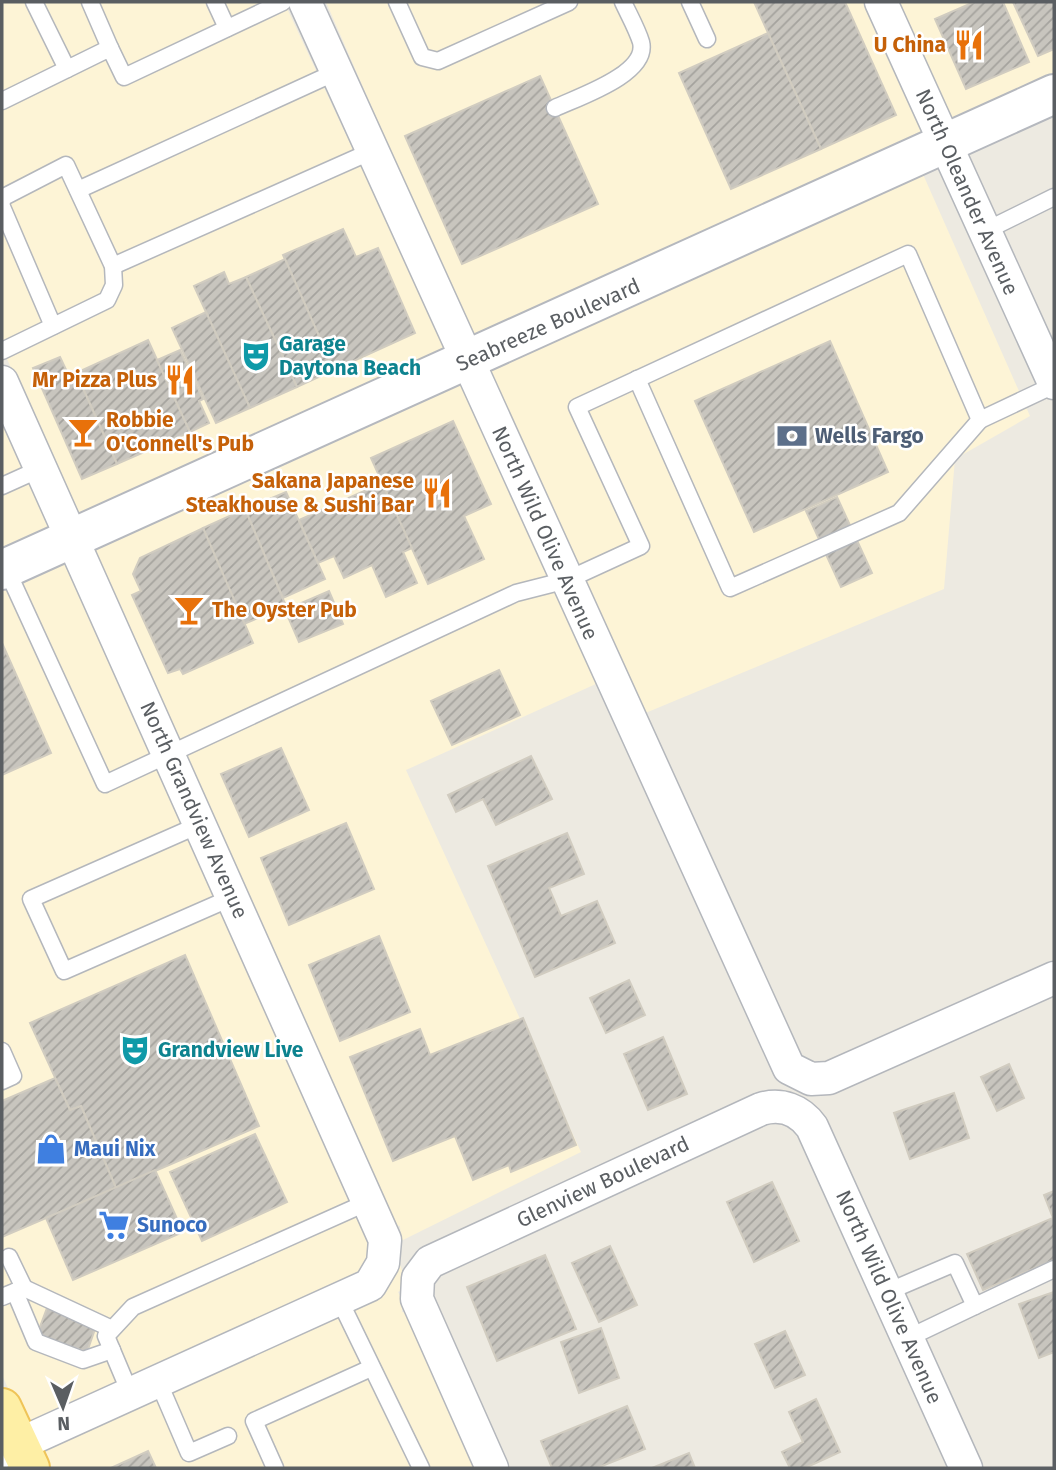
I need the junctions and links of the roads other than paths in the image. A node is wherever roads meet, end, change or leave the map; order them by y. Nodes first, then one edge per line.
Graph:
1 (34, 2) edge
2 (90, 2) edge
3 (215, 2) edge
4 (283, 2) edge
5 (305, 2) edge
6 (397, 2) edge
7 (569, 2) edge
8 (623, 2) edge
9 (690, 2) edge
10 (881, 2) edge
11 (228, 28) junction
12 (707, 40) dead end
13 (110, 48) junction
14 (67, 69) junction
15 (337, 72) junction
16 (1054, 94) edge
17 (2, 101) edge
18 (555, 108) dead end
19 (946, 145) junction
20 (372, 151) junction
21 (78, 190) junction
22 (1054, 197) edge
23 (2, 201) edge
24 (2, 208) edge
25 (985, 231) junction
26 (113, 266) junction
27 (53, 326) junction
28 (2, 351) edge
29 (467, 361) junction
30 (637, 379) junction
31 (2, 382) edge
32 (1054, 384) edge
33 (980, 420) junction
34 (41, 468) junction
35 (2, 486) edge
36 (73, 537) junction
37 (4, 569) edge
38 (567, 580) junction
39 (169, 754) junction
40 (201, 824) junction
41 (233, 897) junction
42 (1054, 978) edge
43 (2, 1051) edge
44 (2, 1081) edge
45 (812, 1127) joint
46 (368, 1202) junction
47 (9, 1257) dead end
48 (1054, 1269) edge
49 (14, 1292) edge
50 (887, 1292) junction
51 (339, 1299) junction
52 (975, 1306) junction
53 (112, 1329) junction
54 (908, 1338) junction
55 (112, 1350) junction
56 (371, 1368) junction
57 (144, 1387) junction
58 (2, 1408) edge
59 (228, 1436) dead end
60 (17, 1455) edge
61 (275, 1468) edge
62 (421, 1468) edge
63 (492, 1468) edge
64 (966, 1468) edge

1 - 14 lane
2 - 13 lane
3 - 11 lane
4 - 11 lane
5 - 15 street, North Wild Olive Avenue
6 - 7 lane
8 - 18 lane
9 - 12 lane
10 - 19 street, North Oleander Avenue
11 - 13 lane
13 - 14 lane
14 - 17 lane
15 - 20 street, North Wild Olive Avenue
15 - 21 lane
16 - 19 main road, Seabreeze Boulevard
19 - 25 street, North Oleander Avenue
19 - 29 main road, Seabreeze Boulevard
20 - 26 lane
20 - 29 street, North Wild Olive Avenue
21 - 23 lane
21 - 26 lane
22 - 25 lane
24 - 27 lane
25 - 32 street, North Oleander Avenue
26 - 27 lane
27 - 28 lane
29 - 36 main road, Seabreeze Boulevard
29 - 38 street, North Wild Olive Avenue
30 - 33 lane
30 - 33 lane
30 - 38 lane
31 - 34 street, North Grandview Avenue
32 - 33 lane
34 - 35 lane
34 - 36 street, North Grandview Avenue
36 - 37 main road, Seabreeze Boulevard
36 - 39 street, North Grandview Avenue
37 - 39 lane
38 - 39 lane
38 - 42 street, North Wild Olive Avenue
39 - 40 street, North Grandview Avenue
40 - 41 street, North Grandview Avenue
40 - 41 lane
41 - 46 street, North Grandview Avenue
43 - 44 lane
45 - 50 street, North Wild Olive Avenue
45 - 63 street, Glenview Boulevard
46 - 51 street, North Grandview Avenue
46 - 53 lane
47 - 49 lane
48 - 52 lane
49 - 53 lane
49 - 55 lane
50 - 52 lane
50 - 54 street, North Wild Olive Avenue
51 - 56 lane
51 - 57 street
52 - 54 lane
53 - 55 lane
54 - 64 street, North Wild Olive Avenue
55 - 57 lane
56 - 61 lane
56 - 62 lane
57 - 59 lane
57 - 60 street
58 - 60 main road

